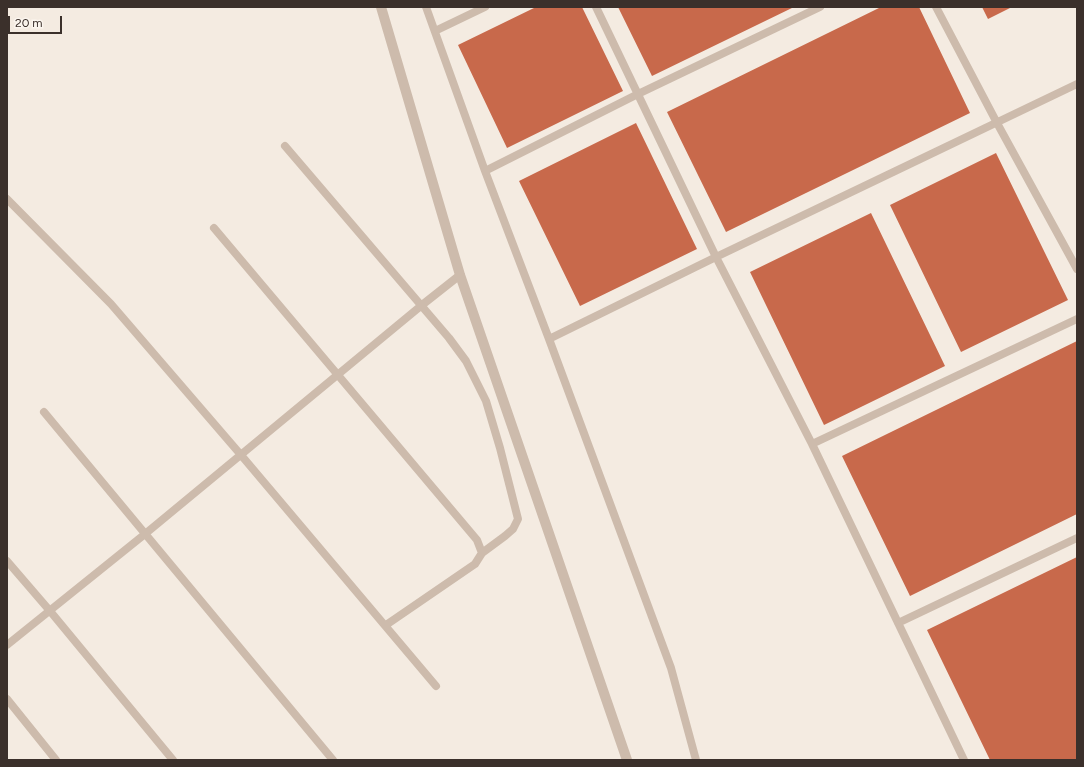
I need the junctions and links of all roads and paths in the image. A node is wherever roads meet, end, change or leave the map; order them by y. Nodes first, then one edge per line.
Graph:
1 (381, 7) edge
2 (426, 7) edge
3 (485, 7) edge
4 (596, 7) edge
5 (820, 7) edge
6 (936, 7) edge
7 (435, 31) junction
8 (1077, 84) edge
9 (638, 94) junction
10 (997, 122) junction
11 (285, 146) dead end
12 (484, 171) junction
13 (7, 199) edge
14 (214, 228) dead end
15 (716, 257) junction
16 (1077, 269) edge
17 (460, 275) junction
18 (422, 305) junction
19 (1077, 319) edge
20 (549, 339) junction
21 (337, 375) junction
22 (44, 412) dead end
23 (812, 444) junction
24 (241, 454) junction
25 (145, 534) junction
26 (1077, 538) edge
27 (482, 553) junction
28 (7, 561) edge
29 (50, 612) junction
30 (898, 623) junction
31 (386, 625) junction
32 (7, 645) edge
33 (436, 686) dead end
34 (7, 699) edge
35 (56, 760) edge
36 (173, 760) edge
37 (333, 760) edge
38 (627, 760) edge
39 (696, 760) edge
40 (964, 760) edge

1 - 17 street
2 - 7 lane
3 - 7 lane
4 - 9 lane
5 - 9 lane
6 - 10 lane
7 - 12 lane
8 - 10 lane
9 - 12 lane
9 - 15 lane
10 - 15 lane
10 - 16 lane
11 - 18 lane
12 - 20 lane
13 - 24 lane
14 - 21 lane
15 - 20 lane
15 - 23 lane
17 - 18 lane
17 - 38 street
18 - 21 lane
18 - 27 lane
19 - 23 lane
20 - 39 lane
21 - 24 lane
21 - 27 lane
22 - 25 lane
23 - 30 lane
24 - 25 lane
24 - 31 lane
25 - 29 lane
25 - 37 lane
26 - 30 lane
27 - 31 lane
28 - 29 lane
29 - 32 lane
29 - 36 lane
30 - 40 lane
31 - 33 lane
34 - 35 lane

